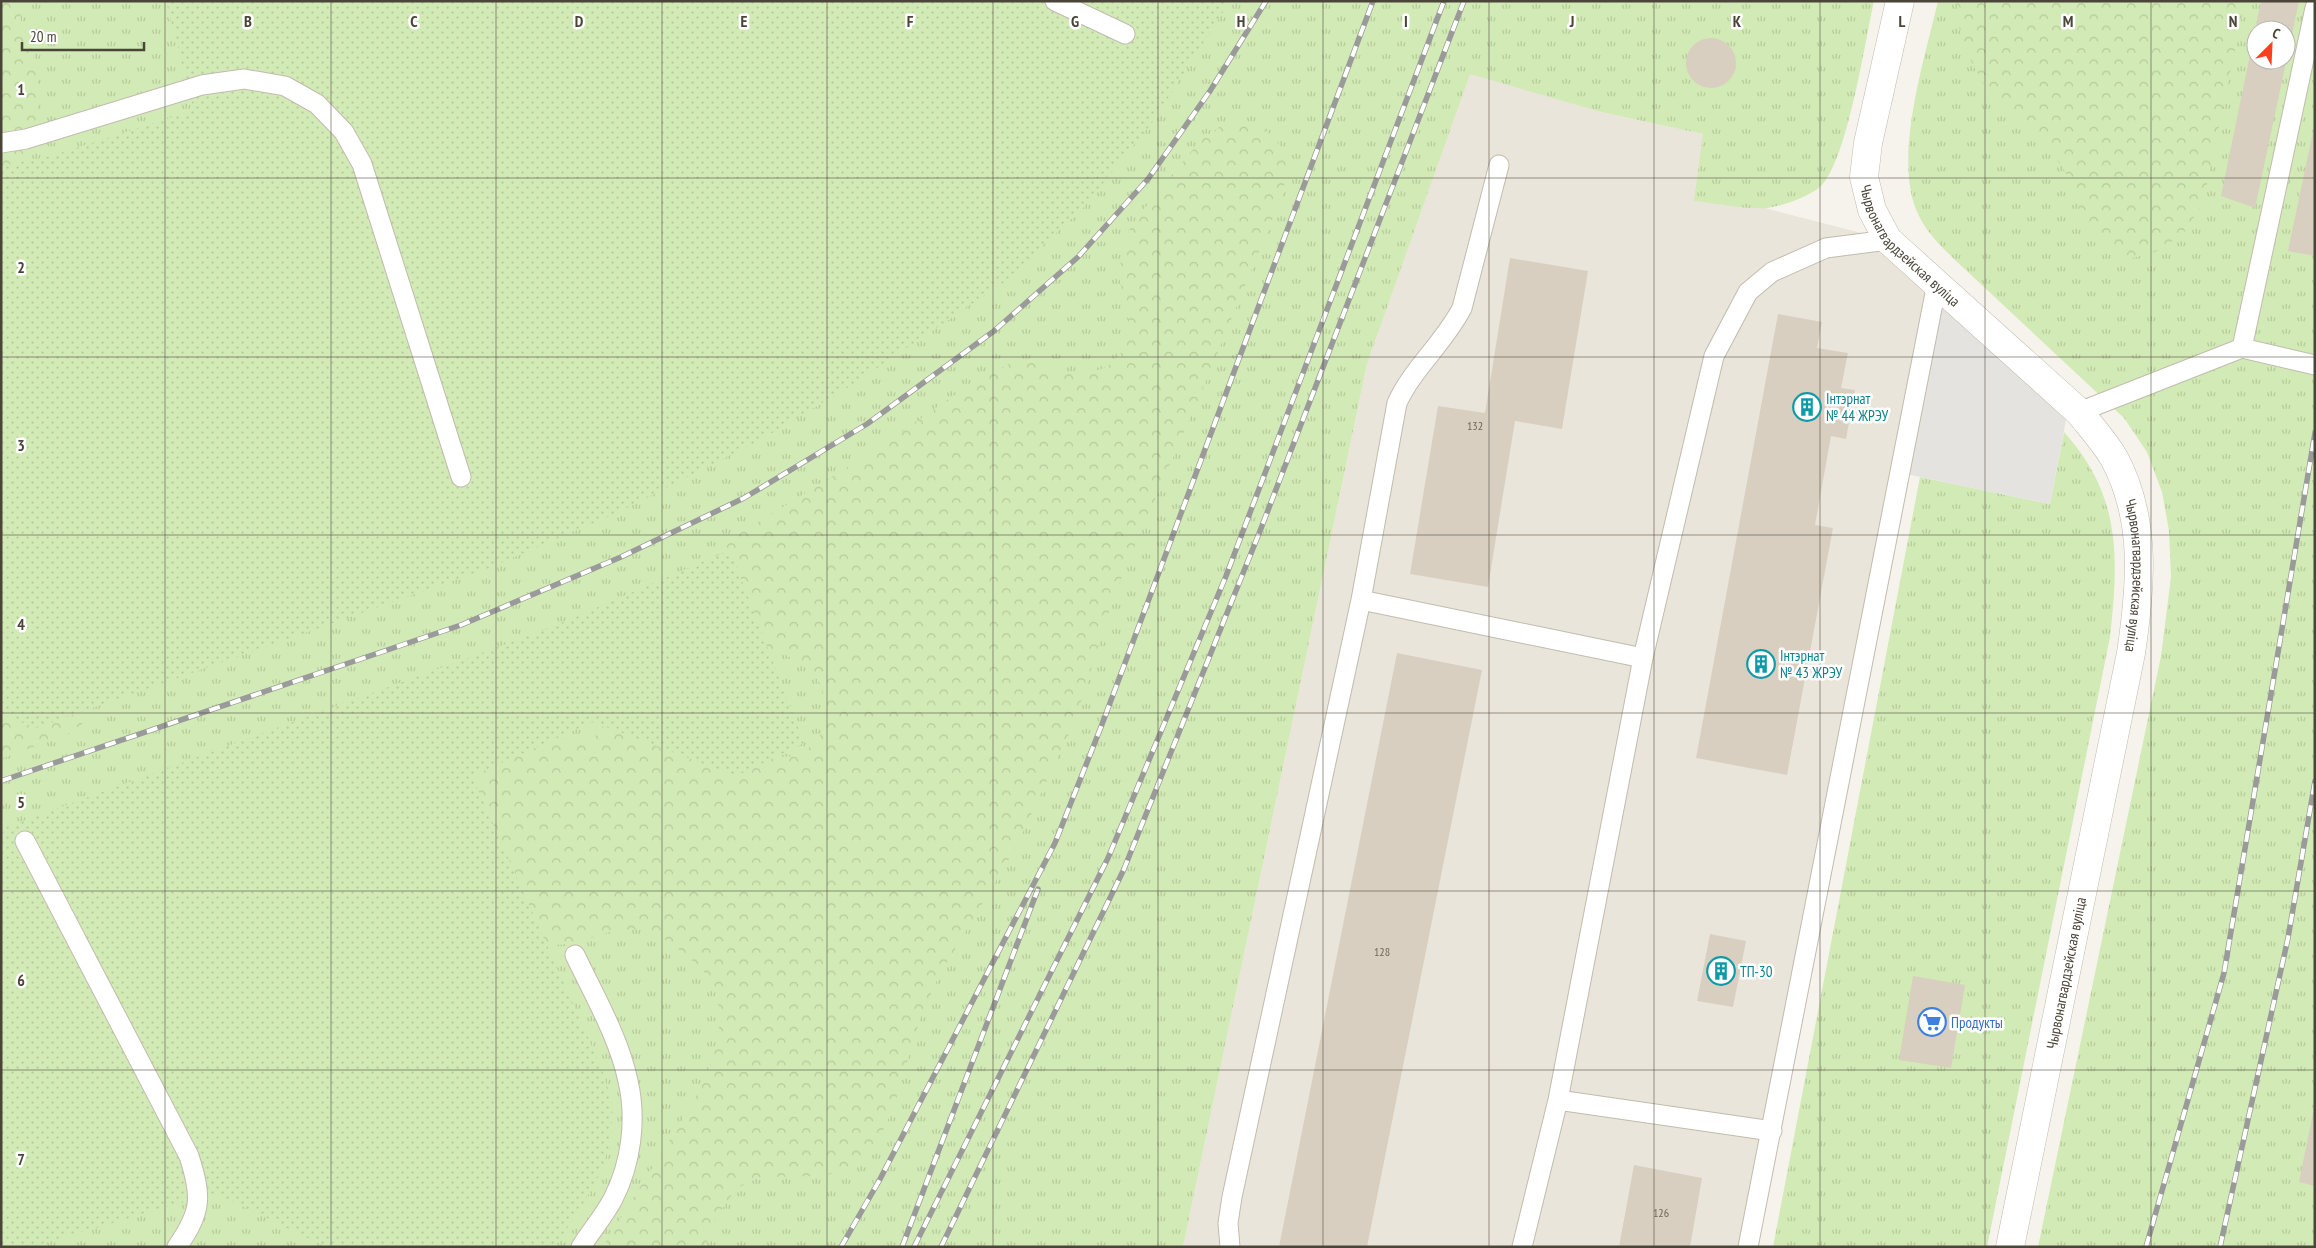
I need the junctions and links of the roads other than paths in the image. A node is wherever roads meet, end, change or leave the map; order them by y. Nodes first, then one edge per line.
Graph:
1 (1055, 1) edge
2 (1900, 1) edge
3 (2315, 8) edge
4 (1125, 34) dead end
5 (1, 143) edge
6 (1499, 165) dead end
7 (1888, 240) junction
8 (1937, 283) junction
9 (2242, 348) junction
10 (2315, 365) edge
11 (2079, 412) junction
12 (461, 477) dead end
13 (1361, 600) junction
14 (1643, 658) junction
15 (25, 841) dead end
16 (575, 955) dead end
17 (1558, 1100) junction
18 (1772, 1131) junction
19 (177, 1247) edge
20 (581, 1247) edge
21 (1230, 1247) edge
22 (1522, 1247) edge
23 (1748, 1247) edge
24 (2010, 1247) edge

1 - 4 lane
2 - 7 street, Чырвонагвардзейская вуліца
3 - 9 lane
5 - 12 lane
6 - 13 lane
7 - 8 street, Чырвонагвардзейская вуліца
7 - 14 lane
8 - 11 street, Чырвонагвардзейская вуліца
8 - 18 lane
9 - 10 lane
9 - 11 lane
11 - 24 street, Чырвонагвардзейская вуліца
13 - 14 lane
13 - 21 lane
14 - 17 lane
15 - 19 lane
16 - 20 lane
17 - 18 lane
17 - 22 lane
18 - 23 lane

